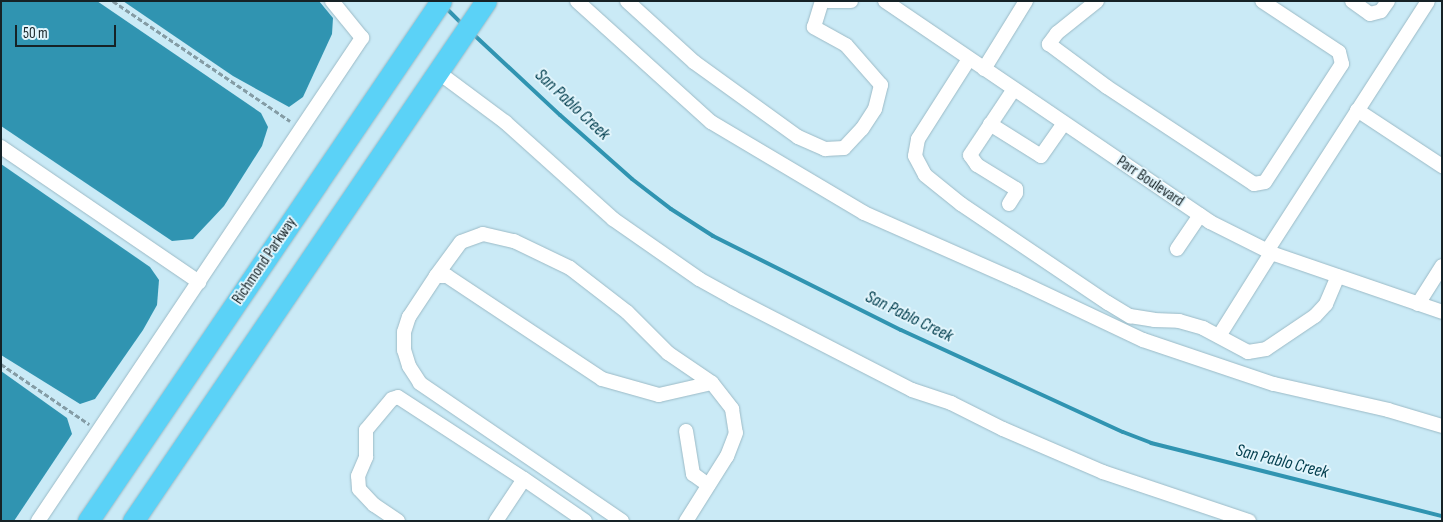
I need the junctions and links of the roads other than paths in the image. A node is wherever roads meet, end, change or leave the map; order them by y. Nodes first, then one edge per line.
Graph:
1 (332, 1) edge
2 (486, 1) edge
3 (577, 1) edge
4 (627, 1) edge
5 (822, 1) edge
6 (828, 1) edge
7 (851, 1) edge
8 (885, 1) edge
9 (1026, 1) edge
10 (1097, 1) edge
11 (1262, 1) edge
12 (1352, 1) edge
13 (1388, 1) edge
14 (1428, 1) edge
15 (435, 10) edge
16 (970, 59) junction
17 (984, 69) junction
18 (438, 72) junction
19 (1014, 89) junction
20 (1357, 110) junction
21 (1064, 123) junction
22 (990, 124) junction
23 (1, 147) edge
24 (1442, 166) edge
25 (1009, 204) dead end
26 (1200, 215) junction
27 (1177, 248) dead end
28 (1269, 252) junction
29 (1442, 266) edge
30 (436, 276) junction
31 (1338, 276) junction
32 (199, 282) junction
33 (1418, 304) junction
34 (1442, 312) edge
35 (1219, 336) junction
36 (712, 383) junction
37 (1442, 426) edge
38 (686, 431) dead end
39 (524, 479) junction
40 (708, 485) junction
41 (38, 521) edge
42 (88, 521) edge
43 (133, 521) edge
44 (398, 521) edge
45 (496, 521) edge
46 (585, 521) edge
47 (622, 521) edge
48 (686, 521) edge
49 (1250, 521) edge

1 - 32 street
2 - 18 highway
3 - 37 street
4 - 5 street
6 - 7 street
8 - 16 street, Parr Boulevard
9 - 17 street
10 - 11 street
12 - 13 street
14 - 20 street
15 - 42 highway, Richmond Parkway
16 - 17 street, Parr Boulevard
16 - 35 street
17 - 19 street, Parr Boulevard
18 - 43 highway
18 - 49 street
19 - 21 street, Parr Boulevard
19 - 22 street
20 - 24 street
20 - 28 street
21 - 22 street
21 - 26 street, Parr Boulevard
22 - 25 street
23 - 32 street
26 - 27 street
26 - 28 street, Parr Boulevard
28 - 31 street, Parr Boulevard
28 - 35 street
29 - 33 street
30 - 36 street
30 - 36 street
30 - 47 street
31 - 33 street, Parr Boulevard
31 - 35 street
32 - 41 street
33 - 34 street, Parr Boulevard
36 - 40 street
38 - 40 street
39 - 44 street
39 - 45 street
39 - 46 street
40 - 48 street

